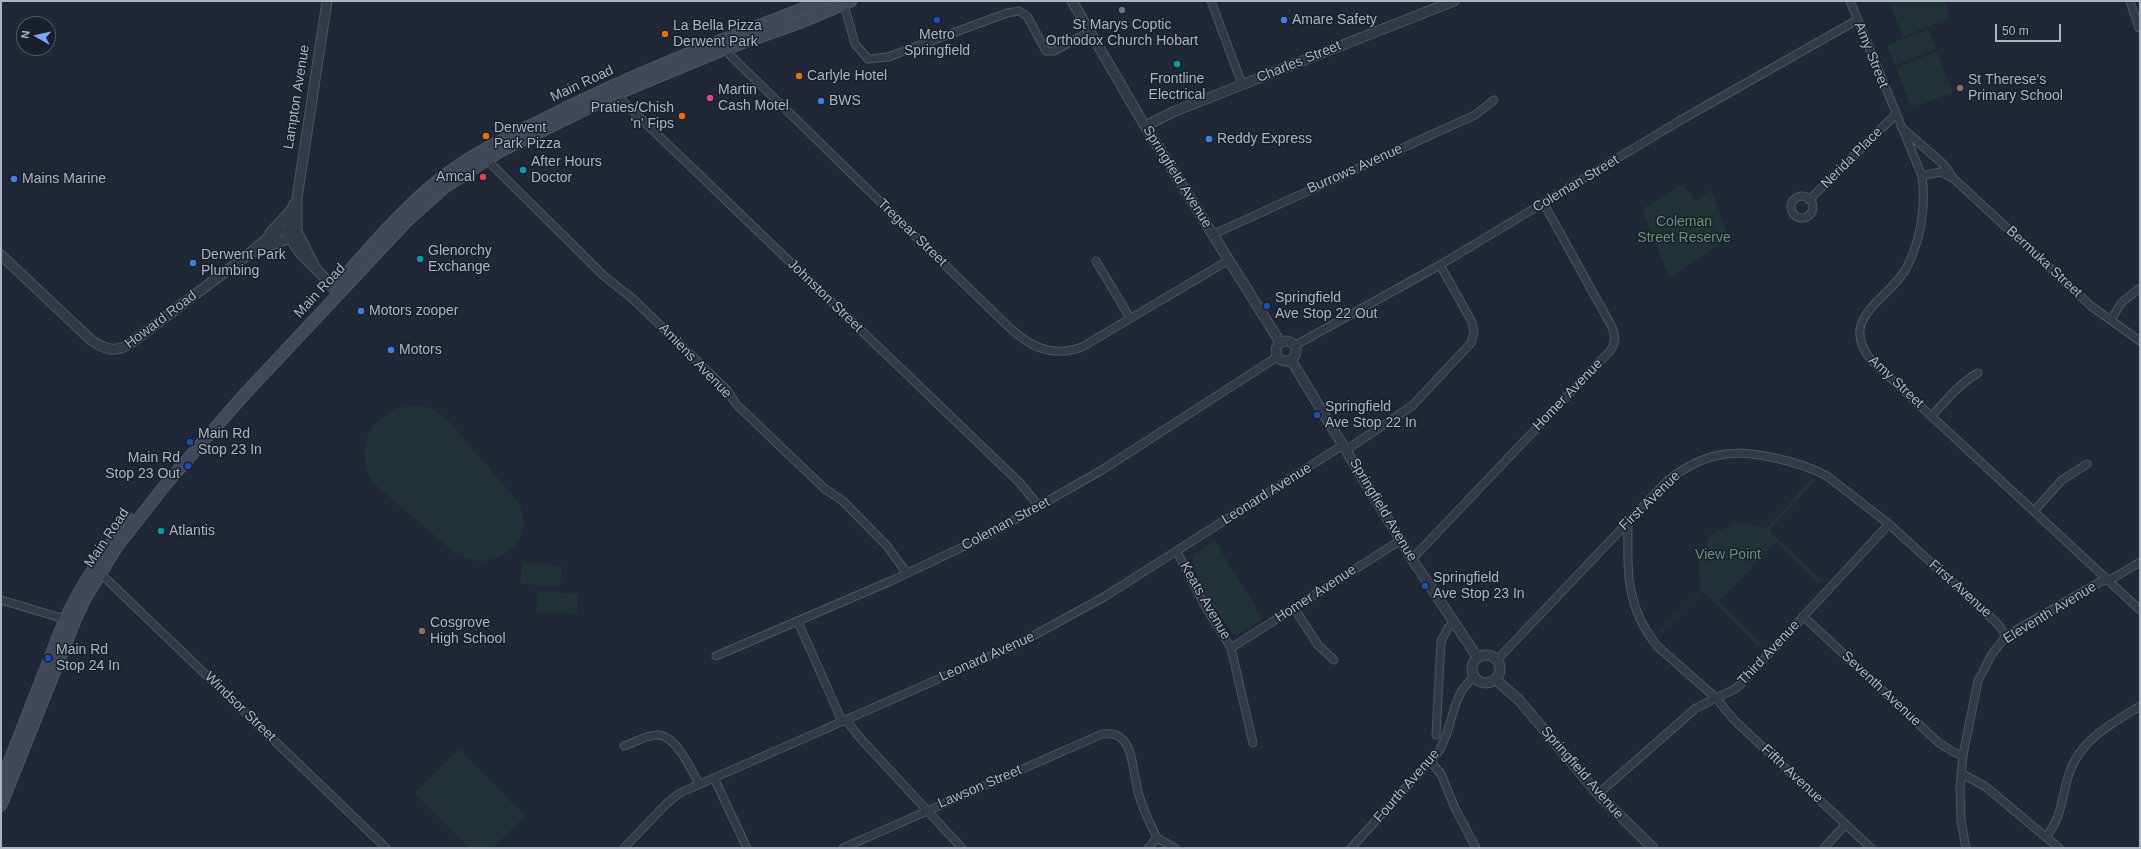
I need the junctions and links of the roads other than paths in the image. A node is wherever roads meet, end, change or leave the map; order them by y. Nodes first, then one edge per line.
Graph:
1 (328, 1) edge
2 (823, 1) edge
3 (1069, 1) edge
4 (1072, 1) edge
5 (1211, 1) edge
6 (1454, 1) edge
7 (1850, 1) edge
8 (2130, 1) edge
9 (846, 2) edge
10 (1076, 10) junction
11 (1857, 20) junction
12 (2139, 28) dead end
13 (1089, 32) junction
14 (724, 44) junction
15 (1242, 84) junction
16 (617, 89) junction
17 (1494, 100) dead end
18 (1895, 116) junction
19 (1900, 125) junction
20 (1145, 126) junction
21 (486, 155) junction
22 (1922, 176) junction
23 (1953, 178) junction
24 (297, 198) junction
25 (1809, 200) dead end
26 (1544, 204) junction
27 (292, 209) junction
28 (292, 233) junction
29 (1214, 234) junction
30 (265, 239) junction
31 (250, 253) junction
32 (1, 255) edge
33 (1229, 260) junction
34 (1096, 262) dead end
35 (1440, 265) junction
36 (2140, 288) edge
37 (336, 291) junction
38 (1130, 318) junction
39 (2110, 320) junction
40 (2140, 340) edge
41 (1280, 342) junction
42 (1294, 346) junction
43 (1277, 357) junction
44 (1291, 360) junction
45 (1978, 373) dead end
46 (1932, 416) junction
47 (1345, 448) junction
48 (2087, 464) dead end
49 (1039, 506) junction
50 (2034, 511) junction
51 (1628, 520) junction
52 (1889, 524) junction
53 (1401, 540) junction
54 (1177, 552) junction
55 (1412, 558) junction
56 (2140, 562) edge
57 (96, 570) junction
58 (906, 572) junction
59 (2107, 580) junction
60 (1, 600) edge
61 (1294, 608) junction
62 (2140, 610) edge
63 (1803, 616) junction
64 (70, 621) junction
65 (798, 622) junction
66 (1454, 623) junction
67 (2006, 636) junction
68 (1231, 648) junction
69 (716, 656) dead end
70 (1478, 658) junction
71 (1334, 660) dead end
72 (1496, 661) junction
73 (1474, 677) junction
74 (1495, 679) junction
75 (1716, 698) junction
76 (2140, 706) edge
77 (844, 721) junction
78 (1436, 735) dead end
79 (1253, 743) dead end
80 (624, 746) dead end
81 (1963, 755) junction
82 (1431, 762) junction
83 (1961, 773) junction
84 (714, 778) junction
85 (1, 783) edge
86 (699, 784) junction
87 (1598, 794) junction
88 (1, 805) edge
89 (927, 810) junction
90 (1846, 824) junction
91 (1157, 838) junction
92 (2046, 838) junction
93 (386, 848) edge
94 (624, 848) edge
95 (747, 848) edge
96 (843, 848) edge
97 (962, 848) edge
98 (1148, 848) edge
99 (1175, 848) edge
100 (1352, 848) edge
101 (1476, 848) edge
102 (1653, 848) edge
103 (1824, 848) edge
104 (1872, 848) edge
105 (1966, 848) edge
106 (2059, 848) edge

1 - 24 street, Lampton Avenue
2 - 14 main road, Main Road
3 - 10 street, Springfield Avenue
4 - 10 street, Springfield Avenue
5 - 15 street
6 - 15 street, Charles Street
7 - 11 street, Amy Street
8 - 12 street
9 - 13 street
9 - 14 main road, Main Road
10 - 13 street, Springfield Avenue
11 - 18 street, Amy Street
11 - 26 street, Coleman Street
13 - 20 street, Springfield Avenue
14 - 16 main road, Main Road
14 - 38 street, Tregear Street
15 - 20 street, Charles Street
16 - 21 main road, Main Road
16 - 49 street, Johnston Street
17 - 29 street, Burrows Avenue
18 - 19 street, Amy Street
18 - 25 street, Nerida Place
19 - 22 street, Amy Street
19 - 23 street, Bermuka Street
20 - 29 street, Springfield Avenue
21 - 37 main road, Main Road
21 - 58 street, Amiens Avenue
22 - 23 street, Bermuka Street
22 - 46 street, Amy Street
23 - 39 street, Bermuka Street
24 - 27 street, Lampton Avenue
24 - 28 street, Lampton Avenue
26 - 35 street, Coleman Street
26 - 55 street, Homer Avenue
27 - 28 street, Lampton Avenue
27 - 30 street
28 - 30 street, Howard Road
28 - 31 street, Howard Road
28 - 37 street
29 - 33 street, Springfield Avenue
30 - 31 street, Howard Road
31 - 32 street, Howard Road
33 - 38 street, Tregear Street
33 - 41 street, Springfield Avenue
34 - 38 street
35 - 42 street, Coleman Street
35 - 47 street, Leonard Avenue
36 - 39 street
37 - 57 main road, Main Road
39 - 40 street, Bermuka Street
41 - 42 street
41 - 43 street
42 - 44 street
43 - 44 street
43 - 49 street, Coleman Street
44 - 47 street, Springfield Avenue
45 - 46 street
46 - 50 street, Amy Street
47 - 53 street, Springfield Avenue
47 - 54 street, Leonard Avenue
48 - 50 street
49 - 58 street, Coleman Street
50 - 59 street, Amy Street
51 - 52 street, First Avenue
51 - 72 street, First Avenue
51 - 75 street, Fifth Avenue
52 - 63 street, Third Avenue
52 - 67 street, First Avenue
53 - 55 street, Springfield Avenue
53 - 61 street, Homer Avenue
54 - 68 street, Keats Avenue
54 - 77 street, Leonard Avenue
55 - 66 street, Springfield Avenue
56 - 59 street, Eleventh Avenue
57 - 64 main road, Main Road
57 - 93 street, Windsor Street
58 - 65 street, Coleman Street
59 - 62 street, Amy Street
59 - 67 street, Eleventh Avenue
60 - 64 street
61 - 68 street, Homer Avenue
61 - 71 street
63 - 75 street, Third Avenue
63 - 81 street, Seventh Avenue
64 - 85 main road, Main Road
64 - 88 main road, Main Road
65 - 69 street, Coleman Street
65 - 77 street
66 - 70 street, Springfield Avenue
66 - 78 street
67 - 81 street, Eleventh Avenue
68 - 79 street, Keats Avenue
70 - 72 street
70 - 73 street
72 - 74 street
73 - 74 street
73 - 82 street, Fourth Avenue
74 - 87 street, Springfield Avenue
75 - 87 street, Third Avenue
75 - 90 street, Fifth Avenue
76 - 92 street
77 - 84 street, Leonard Avenue
77 - 89 street
80 - 86 street
81 - 83 street, Eleventh Avenue
82 - 100 street, Fourth Avenue
82 - 101 street
83 - 92 street
83 - 105 street, Eleventh Avenue
84 - 86 street, Leonard Avenue
84 - 95 street
86 - 94 street, Leonard Avenue
87 - 102 street, Springfield Avenue
89 - 91 street, Lawson Street
89 - 96 street, Lawson Street
89 - 97 street
90 - 103 street
90 - 104 street, Fifth Avenue
91 - 98 street
91 - 99 street
92 - 106 street

